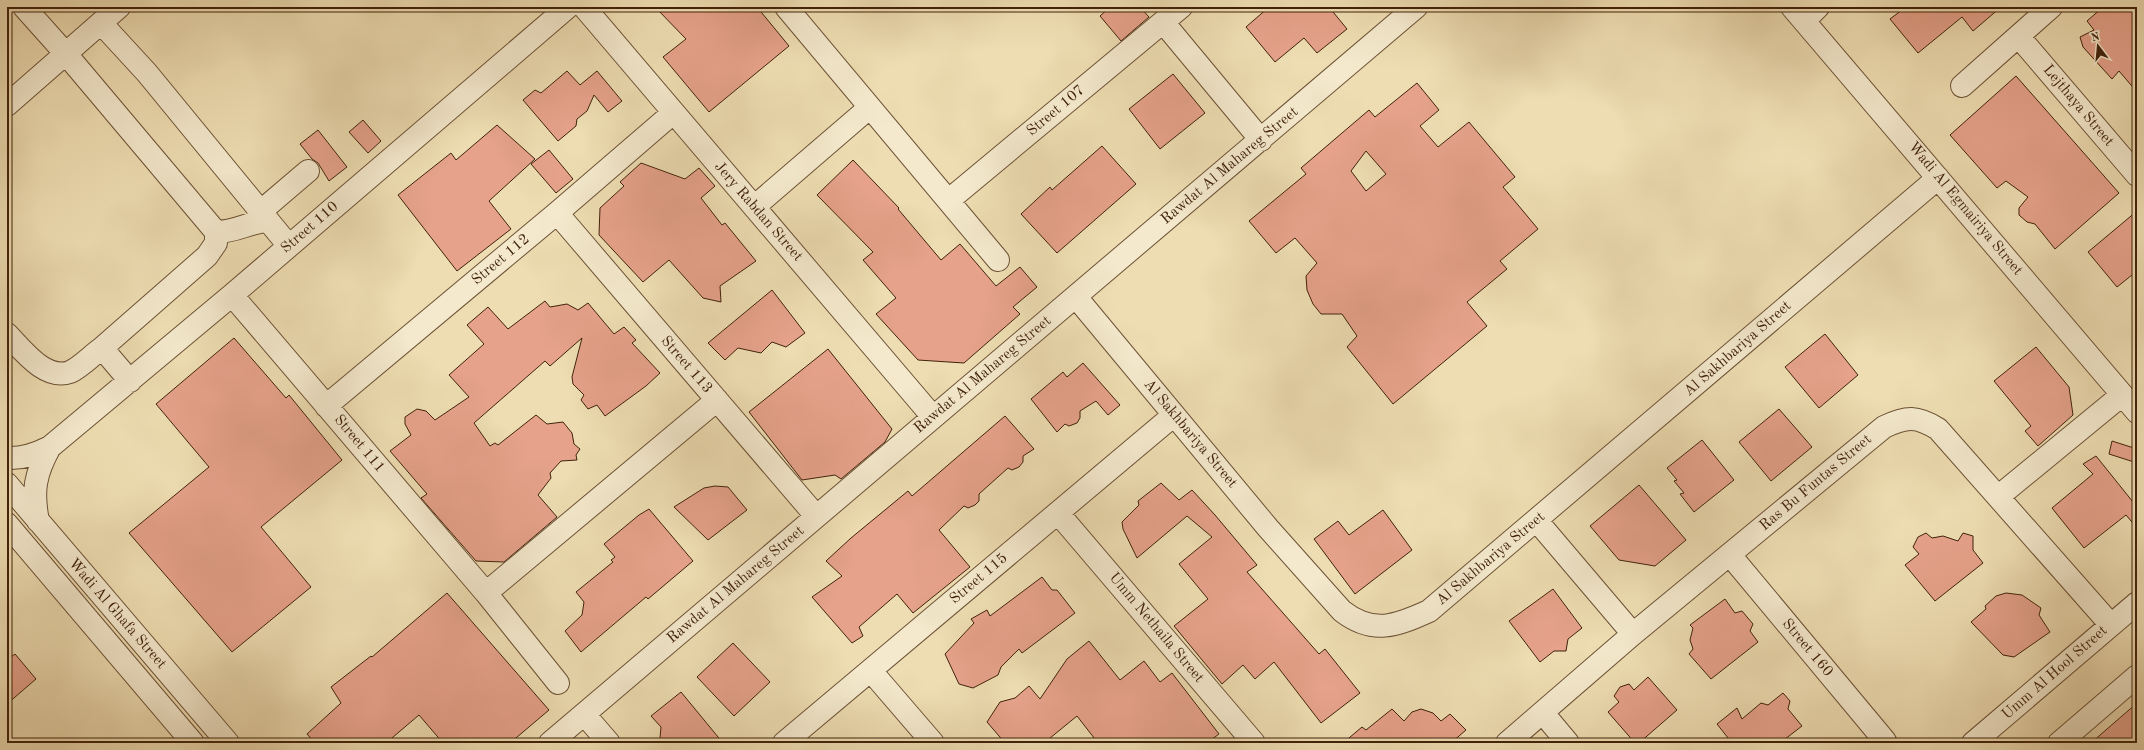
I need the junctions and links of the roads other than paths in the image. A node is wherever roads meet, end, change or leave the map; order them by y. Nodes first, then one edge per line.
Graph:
1 (24, 7) edge
2 (119, 7) edge
3 (568, 7) edge
4 (584, 7) edge
5 (1181, 7) edge
6 (1416, 7) edge
7 (2051, 7) edge
8 (792, 9) edge
9 (1805, 12) edge
10 (1163, 22) junction
11 (101, 23) junction
12 (2019, 37) junction
13 (66, 54) junction
14 (1962, 86) dead end
15 (7, 105) edge
16 (869, 108) junction
17 (673, 113) junction
18 (1261, 140) junction
19 (308, 171) dead end
20 (2137, 176) edge
21 (1938, 178) junction
22 (949, 200) junction
23 (754, 207) junction
24 (557, 213) junction
25 (264, 217) junction
26 (216, 232) junction
27 (289, 246) junction
28 (998, 260) dead end
29 (232, 295) junction
30 (1076, 297) junction
31 (7, 334) edge
32 (102, 348) junction
33 (130, 381) junction
34 (2122, 395) junction
35 (717, 400) junction
36 (326, 406) junction
37 (2137, 412) edge
38 (1174, 415) junction
39 (933, 417) junction
40 (50, 447) junction
41 (7, 458) edge
42 (7, 484) edge
43 (1999, 496) junction
44 (1058, 513) junction
45 (816, 516) junction
46 (38, 521) junction
47 (1536, 521) junction
48 (7, 524) edge
49 (1730, 555) junction
50 (486, 594) junction
51 (2137, 603) edge
52 (2111, 625) junction
53 (1633, 634) junction
54 (871, 671) junction
55 (2137, 676) edge
56 (558, 683) dead end
57 (1543, 713) junction
58 (584, 714) junction
59 (1885, 741) dead end
60 (193, 743) edge
61 (228, 743) edge
62 (550, 743) edge
63 (609, 743) edge
64 (784, 743) edge
65 (933, 743) edge
66 (1254, 743) edge
67 (1507, 743) edge
68 (1568, 743) edge
69 (1973, 743) edge
70 (2058, 743) edge

1 - 13 street
2 - 11 street
3 - 27 street, Street 110
4 - 17 street, Jery Rabdan Street
5 - 10 street, Street 107
6 - 18 street, Rawdat Al Mahareg Street
7 - 12 street
8 - 16 street
9 - 21 street, Wadi Al Egmairiya Street
10 - 18 street
10 - 22 street, Street 107
11 - 13 street
11 - 25 street
12 - 14 street
12 - 20 street, Lejthaya Street
13 - 15 street
13 - 26 street
16 - 22 street
16 - 23 street
17 - 23 street, Jery Rabdan Street
17 - 24 street, Street 112
18 - 30 street, Rawdat Al Mahareg Street
19 - 25 street
21 - 34 street, Wadi Al Egmairiya Street
21 - 47 street, Al Sakhbariya Street
22 - 28 street
23 - 39 street, Jery Rabdan Street
24 - 35 street, Street 113
24 - 36 street, Street 112
25 - 26 street
25 - 27 street
26 - 32 street
27 - 29 street, Street 110
29 - 33 street, Street 110
29 - 36 street, Street 111
30 - 38 street, Al Sakhbariya Street
30 - 39 street, Rawdat Al Mahareg Street
31 - 32 street
32 - 33 street
33 - 40 street, Street 110
34 - 37 street, Wadi Al Egmairiya Street
34 - 43 street
35 - 45 street, Street 113
35 - 50 street
36 - 50 street, Street 111
38 - 44 street, Street 115
38 - 47 street, Al Sakhbariya Street
39 - 45 street, Rawdat Al Mahareg Street
40 - 41 street, Street 110
40 - 46 street, Street 110
42 - 46 street, Wadi Al Ghafa Street
43 - 49 street, Ras Bu Funtas Street
43 - 52 street, Ras Bu Funtas Street
44 - 54 street, Street 115
44 - 66 street, Umm Nethaila Street
45 - 58 street, Rawdat Al Mahareg Street
46 - 61 street, Wadi Al Ghafa Street
47 - 53 street
48 - 60 street, Wadi Al Ghafa Street
49 - 53 street, Ras Bu Funtas Street
49 - 59 street, Street 160
50 - 56 street, Street 111
51 - 52 street, Umm Al Hool Street
52 - 69 street, Umm Al Hool Street
53 - 57 street, Ras Bu Funtas Street
54 - 64 street, Street 115
54 - 65 street
55 - 70 street
57 - 67 street, Ras Bu Funtas Street
57 - 68 street
58 - 62 street, Rawdat Al Mahareg Street
58 - 63 street

